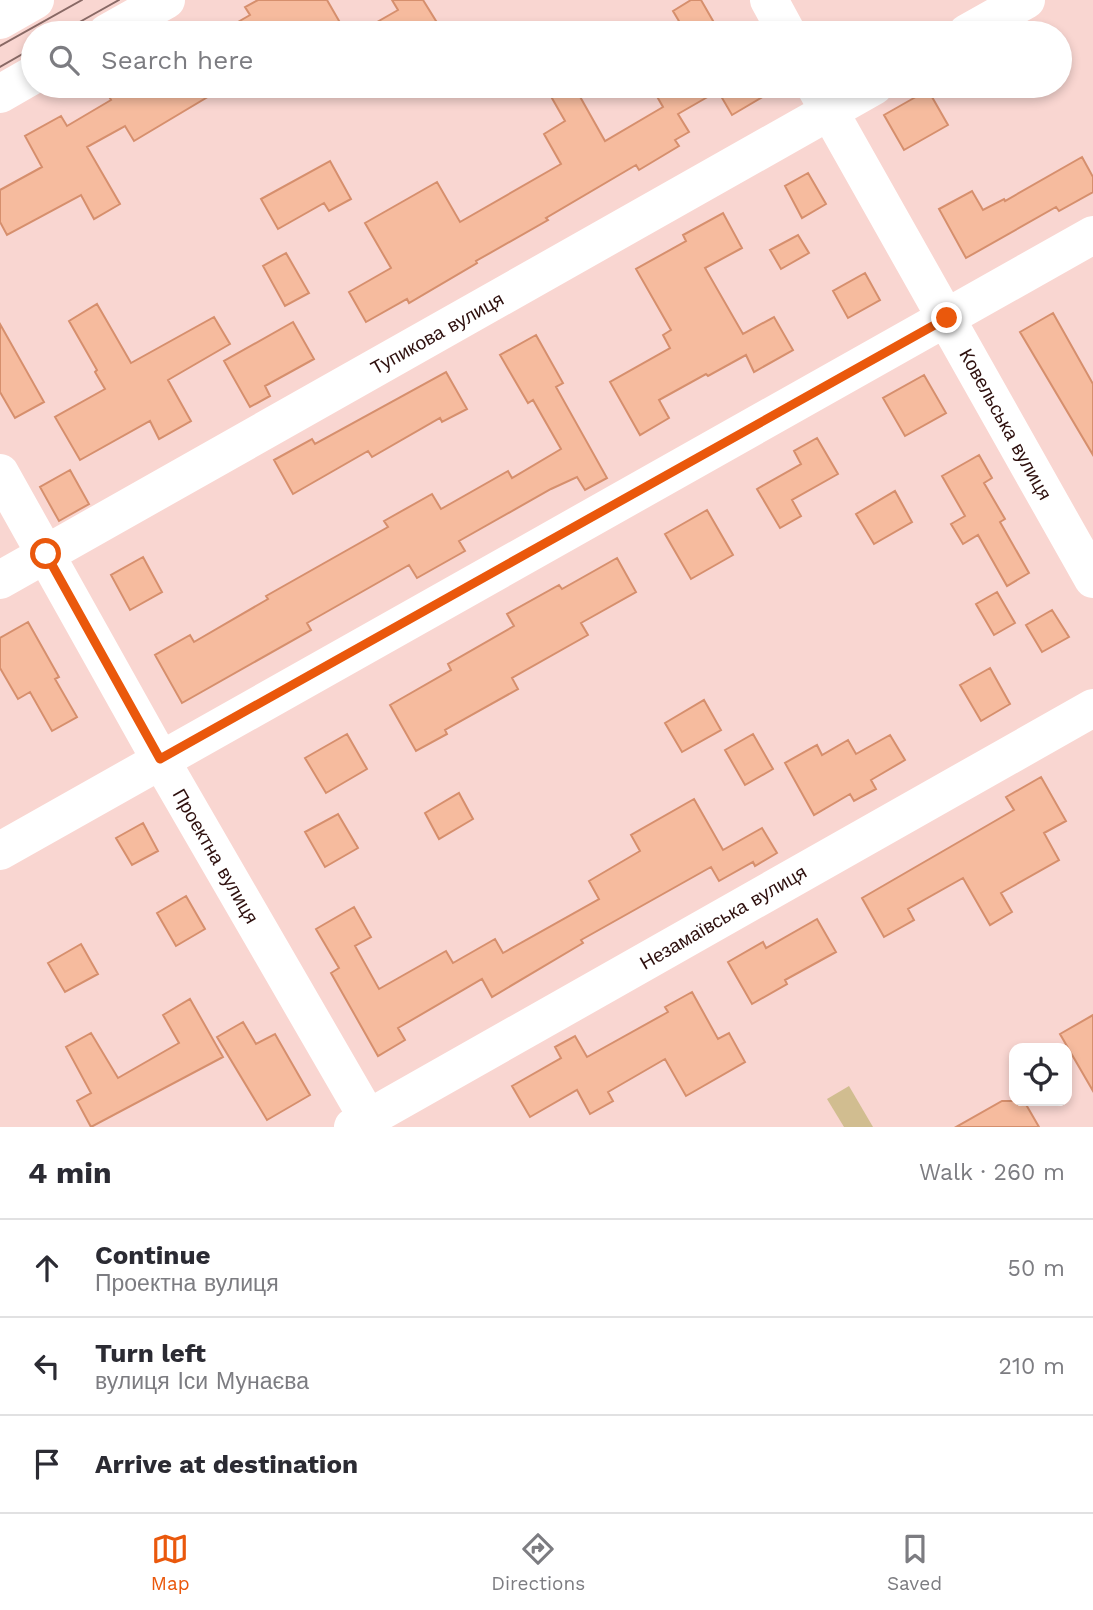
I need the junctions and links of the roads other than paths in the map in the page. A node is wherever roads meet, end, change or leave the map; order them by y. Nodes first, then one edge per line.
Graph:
1 (35, 0) edge
2 (166, 0) edge
3 (769, 0) edge
4 (1026, 0) edge
5 (0, 20) edge
6 (128, 21) edge
7 (780, 21) edge
8 (988, 21) edge
9 (21, 82) edge
10 (0, 94) edge
11 (822, 99) edge
12 (1093, 235) edge
13 (947, 318) junction
14 (0, 473) edge
15 (46, 554) junction
16 (1093, 579) edge
17 (0, 580) edge
18 (1093, 708) edge
19 (160, 759) junction
20 (0, 851) edge
21 (365, 1124) edge

1 - 5 street
2 - 6 street
3 - 7 street
4 - 8 street
9 - 10 street
11 - 13 street, Ковельська вулиця
11 - 15 street, Тупикова вулиця
12 - 13 street
13 - 16 street, Ковельська вулиця
13 - 19 street
14 - 15 street, Проектна вулиця
15 - 17 street, Тупикова вулиця
15 - 19 street, Проектна вулиця
18 - 21 street, Незамаївська вулиця
19 - 20 street
19 - 21 street, Проектна вулиця

